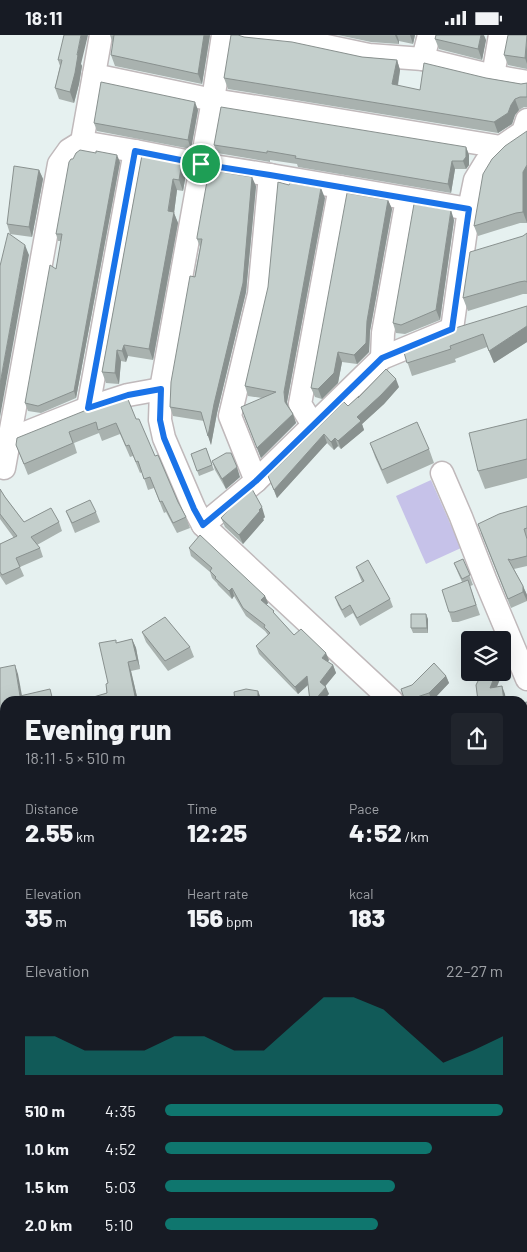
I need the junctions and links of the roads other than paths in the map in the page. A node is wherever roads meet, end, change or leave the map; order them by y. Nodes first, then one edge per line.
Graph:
1 (101, 35) edge
2 (223, 35) edge
3 (249, 35) edge
4 (429, 35) edge
5 (500, 35) edge
6 (298, 38) edge
7 (370, 45) edge
8 (423, 59) junction
9 (94, 75) junction
10 (493, 76) junction
11 (527, 81) edge
12 (213, 100) junction
13 (527, 120) edge
14 (82, 143) junction
15 (501, 147) junction
16 (135, 151) junction
17 (201, 164) junction
18 (270, 175) junction
19 (340, 187) junction
20 (407, 199) junction
21 (469, 209) junction
22 (382, 358) junction
23 (161, 389) junction
24 (88, 408) junction
25 (312, 425) junction
26 (10, 439) junction
27 (4, 467) dead end
28 (442, 473) dead end
29 (256, 481) junction
30 (203, 525) junction
31 (527, 679) edge
32 (387, 696) edge

1 - 9 street
2 - 12 street
3 - 6 street
4 - 8 street
5 - 10 street
6 - 7 street
7 - 8 street
8 - 10 street
9 - 12 street
9 - 14 street
10 - 11 street
12 - 15 street
12 - 17 street
13 - 15 street
14 - 16 street
14 - 26 street
15 - 21 street
16 - 17 street
16 - 24 street
17 - 18 street
17 - 23 street
18 - 19 street
18 - 29 street
19 - 20 street
19 - 25 street
20 - 21 street
20 - 22 street
21 - 22 street
22 - 25 street
23 - 24 street
23 - 30 street
24 - 26 street
25 - 29 street
26 - 27 street
28 - 31 street
29 - 30 street
30 - 32 street

